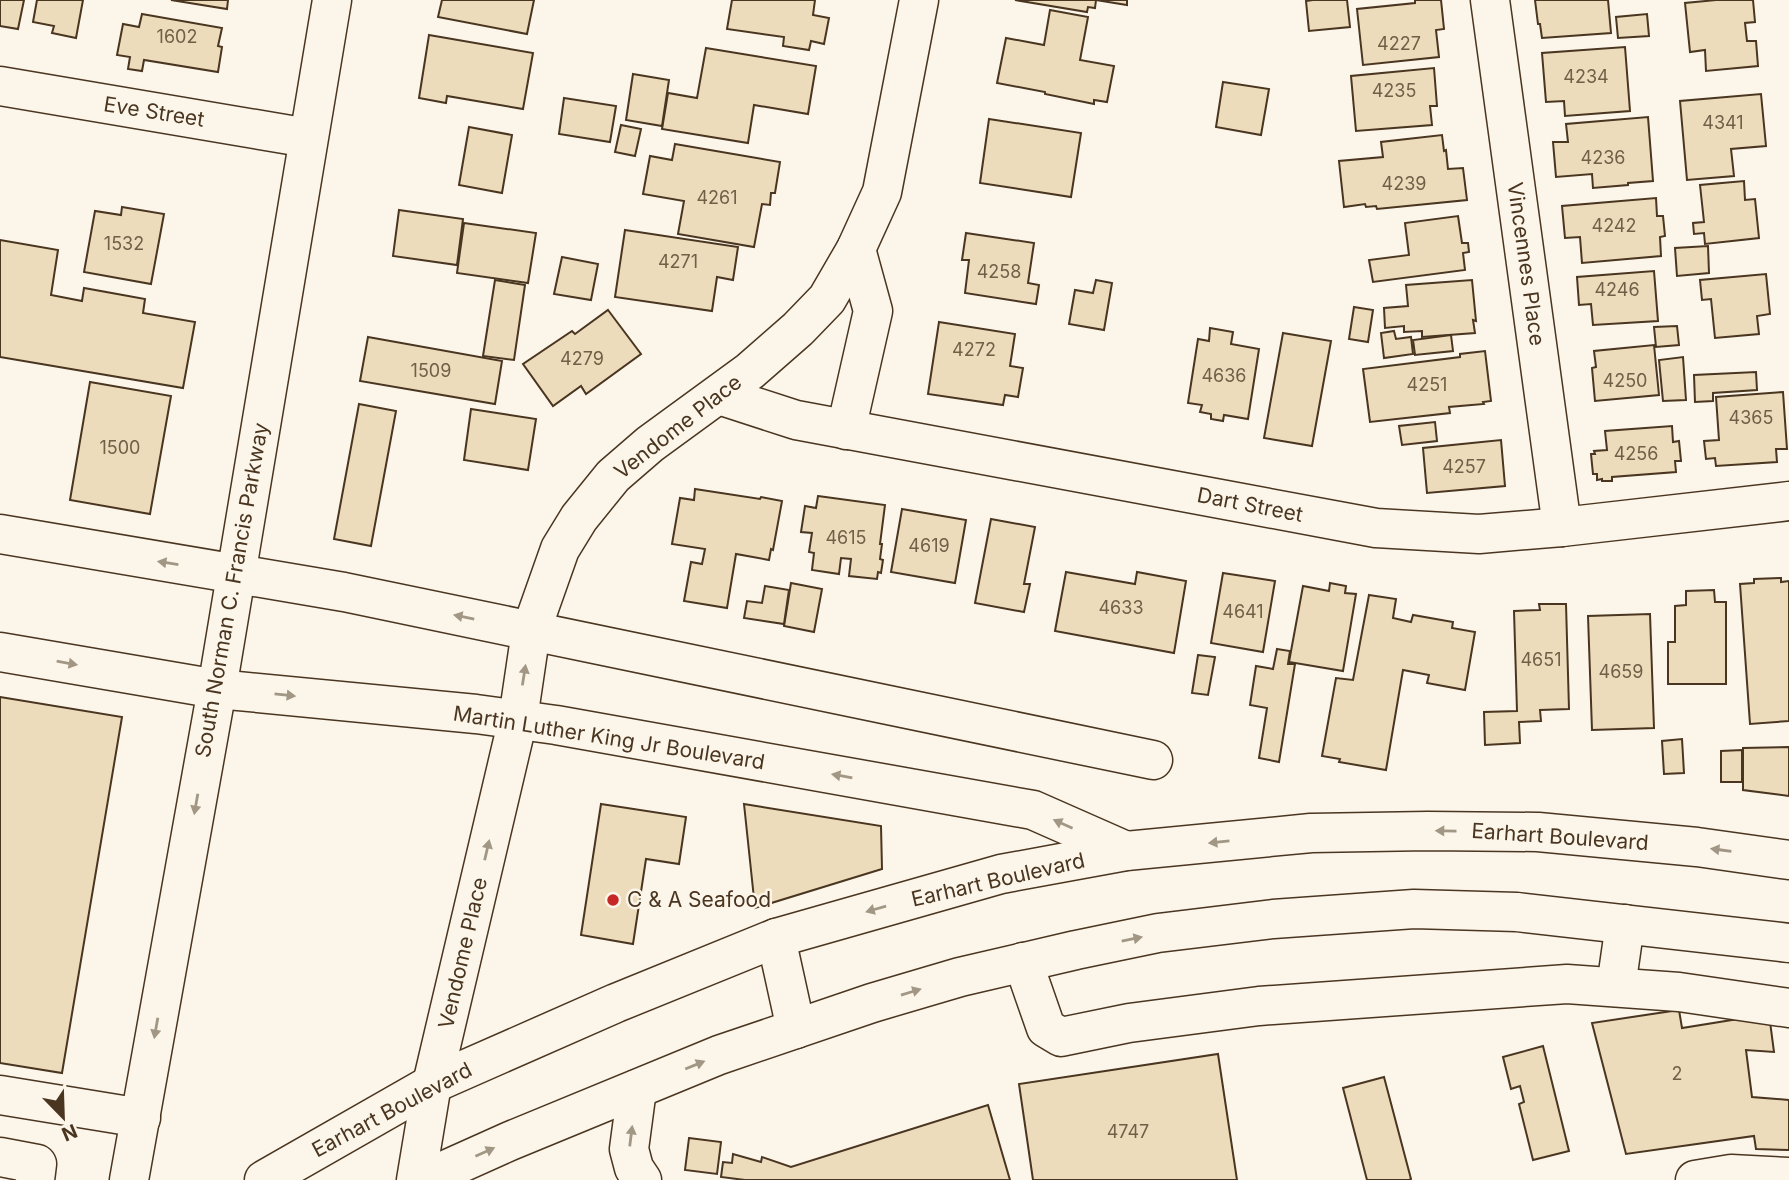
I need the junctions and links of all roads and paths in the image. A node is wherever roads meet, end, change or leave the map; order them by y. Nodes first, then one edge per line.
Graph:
1 (332, 0) edge
2 (919, 0) edge
3 (1490, 0) edge
4 (0, 86) edge
5 (309, 138) junction
6 (856, 249) junction
7 (719, 395) junction
8 (846, 430) junction
9 (1789, 501) edge
10 (1562, 527) junction
11 (0, 534) edge
12 (235, 574) junction
13 (531, 631) junction
14 (0, 652) edge
15 (217, 689) junction
16 (518, 719) junction
17 (1153, 760) dead end
18 (1126, 851) junction
19 (1789, 860) edge
20 (1625, 924) junction
21 (776, 938) junction
22 (1789, 943) edge
23 (1023, 962) junction
24 (1616, 987) junction
25 (1789, 1008) edge
26 (796, 1030) junction
27 (432, 1084) junction
28 (637, 1089) junction
29 (0, 1095) edge
30 (141, 1118) junction
31 (0, 1157) edge
32 (1789, 1177) edge
33 (35, 1180) edge
34 (129, 1180) edge
35 (264, 1180) edge
36 (416, 1180) edge
37 (423, 1180) edge
38 (642, 1180) edge
39 (1695, 1180) edge

1 - 5 street, South Norman C. Francis Parkway
2 - 6 street, Vendome Place
3 - 10 street, Vincennes Place
4 - 5 street, Eve Street
5 - 12 street, South Norman C. Francis Parkway
6 - 7 street, Vendome Place
6 - 8 street
7 - 8 street, Dart Street
7 - 13 street, Vendome Place
8 - 10 street, Dart Street
9 - 10 street, Dart Street
12 -> 11 street
13 -> 12 street
12 - 15 street, South Norman C. Francis Parkway
16 -> 13 street, Vendome Place
13 - 17 street
14 -> 15 street, Martin Luther King Jr Boulevard
15 -> 16 street, Martin Luther King Jr Boulevard
15 -> 30 street, South Norman C. Francis Parkway
18 -> 16 street, Martin Luther King Jr Boulevard
27 -> 16 street, Vendome Place
19 -> 18 street, Earhart Boulevard
18 -> 21 street, Earhart Boulevard
20 - 22 street
23 -> 20 street
20 - 24 street
21 - 26 street
21 - 27 street, Earhart Boulevard
23 - 24 street
26 -> 23 street
24 - 25 street
28 -> 26 street
27 - 35 street, Earhart Boulevard
27 - 36 street
37 -> 28 street
38 -> 28 street
29 - 30 street
30 - 34 street, South Norman C. Francis Parkway
31 - 33 street
32 - 39 street

